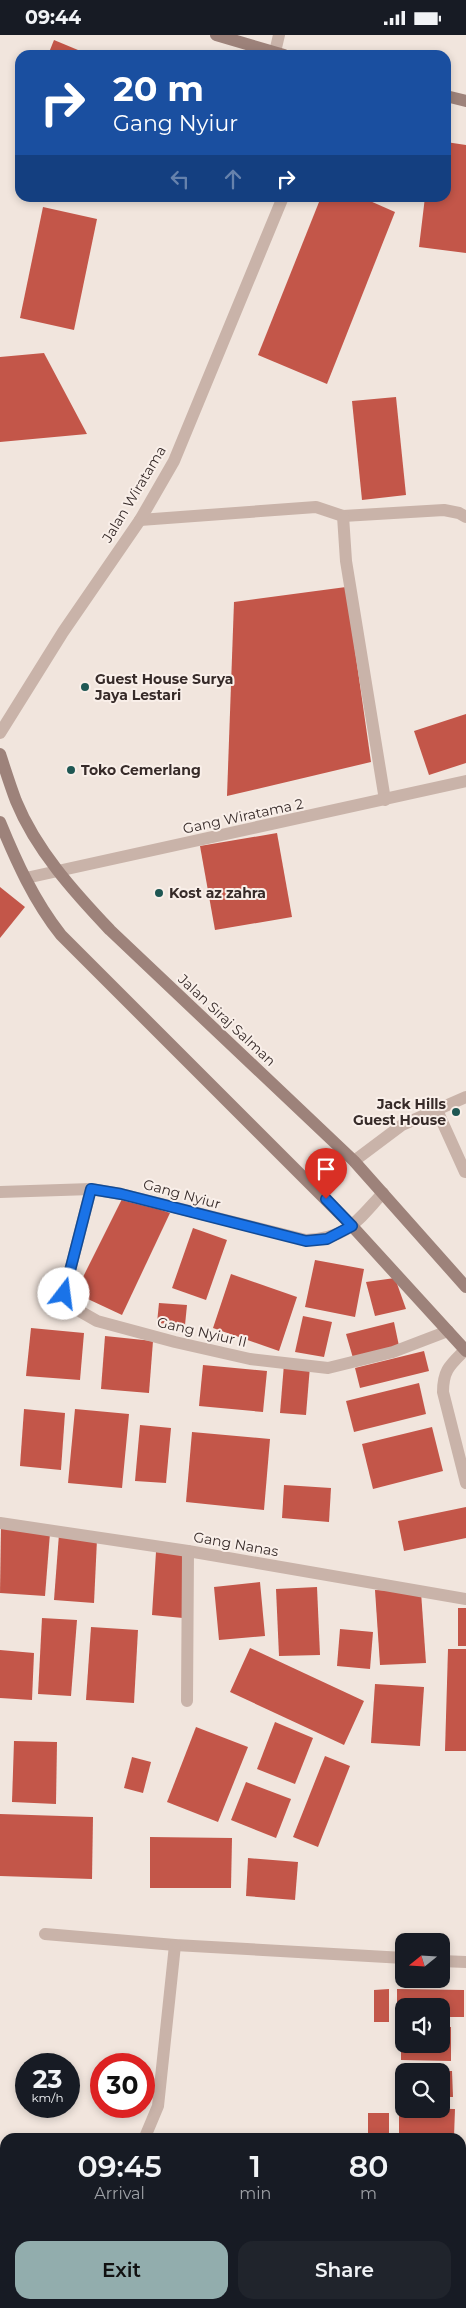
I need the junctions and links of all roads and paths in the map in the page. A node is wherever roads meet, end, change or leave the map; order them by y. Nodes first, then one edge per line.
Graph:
1 (216, 35) edge
2 (279, 35) edge
3 (267, 50) edge
4 (280, 50) edge
5 (451, 98) edge
6 (466, 101) edge
7 (281, 202) edge
8 (343, 517) junction
9 (466, 517) edge
10 (140, 520) junction
11 (0, 733) edge
12 (0, 754) edge
13 (466, 781) edge
14 (384, 800) junction
15 (0, 822) edge
16 (59, 872) junction
17 (26, 878) junction
18 (466, 1097) edge
19 (436, 1108) junction
20 (354, 1161) junction
21 (464, 1173) dead end
22 (91, 1189) junction
23 (0, 1193) edge
24 (383, 1193) junction
25 (352, 1226) junction
26 (466, 1287) edge
27 (448, 1331) junction
28 (466, 1351) edge
29 (466, 1483) edge
30 (0, 1523) edge
31 (188, 1551) junction
32 (466, 1599) edge
33 (187, 1701) dead end
34 (45, 1934) dead end
35 (175, 1945) junction
36 (395, 1958) edge
37 (450, 1961) edge
38 (466, 1962) edge
39 (147, 2133) edge

1 - 3 street
2 - 4 street
5 - 6 street
7 - 10 street, Jalan Wiratama
8 - 9 street
8 - 10 street
8 - 14 street
10 - 11 street, Jalan Wiratama
12 - 16 street, Jalan Siraj Salman
13 - 14 street, Gang Wiratama 2
14 - 16 street, Gang Wiratama 2
15 - 17 street
16 - 17 street, Gang Wiratama 2
16 - 20 street, Jalan Siraj Salman
17 - 25 street
18 - 19 street
19 - 20 street
19 - 21 street
20 - 24 street, Jalan Siraj Salman
22 - 23 street, Gang Nyiur
22 - 25 street, Gang Nyiur
22 - 27 street, Gang Nyiur II
24 - 25 street, Gang Nyiur
24 - 26 street, Jalan Siraj Salman
25 - 27 street
27 - 28 street
28 - 29 street
30 - 31 street, Gang Nanas
31 - 32 street, Gang Nanas
31 - 33 street
34 - 35 street
35 - 36 street
35 - 39 street
37 - 38 street

